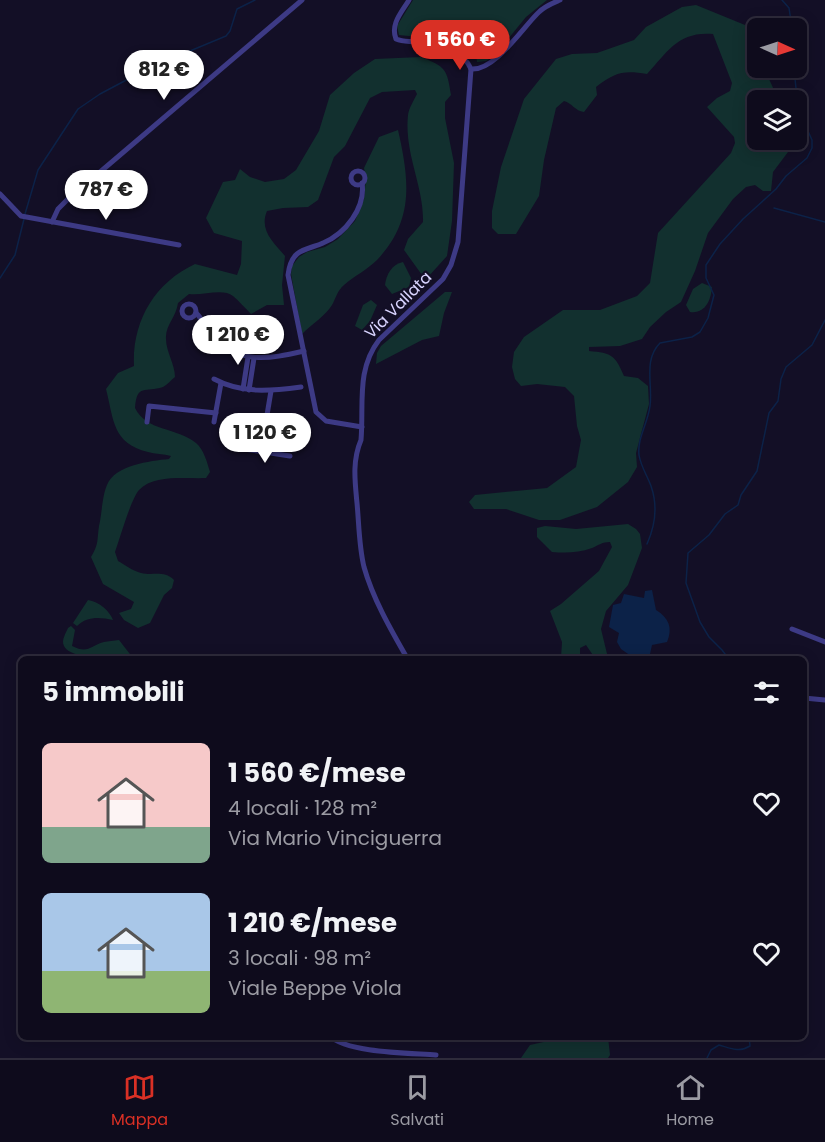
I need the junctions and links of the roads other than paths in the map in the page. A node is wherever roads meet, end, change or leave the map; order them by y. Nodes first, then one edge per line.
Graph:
1 (302, 0) edge
2 (410, 0) edge
3 (560, 0) edge
4 (471, 69) junction
5 (362, 183) dead end
6 (0, 194) edge
7 (52, 222) junction
8 (179, 245) dead end
9 (196, 313) dead end
10 (304, 351) junction
11 (251, 358) junction
12 (214, 379) dead end
13 (221, 383) junction
14 (301, 387) dead end
15 (246, 389) junction
16 (271, 391) junction
17 (216, 413) junction
18 (147, 422) dead end
19 (214, 422) dead end
20 (266, 422) junction
21 (362, 427) junction
22 (304, 429) dead end
23 (244, 449) dead end
24 (261, 451) junction
25 (290, 456) dead end
26 (792, 629) dead end
27 (825, 642) edge
28 (406, 656) edge
29 (807, 698) edge
30 (825, 700) edge
31 (334, 1040) edge
32 (436, 1055) dead end

1 - 7 street
2 - 4 street
3 - 4 street
4 - 21 street, Via Vallata
5 - 10 street
6 - 7 street
7 - 8 street
9 - 11 street
10 - 11 street
10 - 21 street
11 - 15 street
12 - 13 street
13 - 15 street
13 - 17 street
14 - 16 street
15 - 16 street
16 - 20 street
17 - 18 street
17 - 19 street
20 - 22 street
20 - 24 street
21 - 28 street, Via Vallata
23 - 24 street
24 - 25 street
26 - 27 street
29 - 30 street
31 - 32 street

